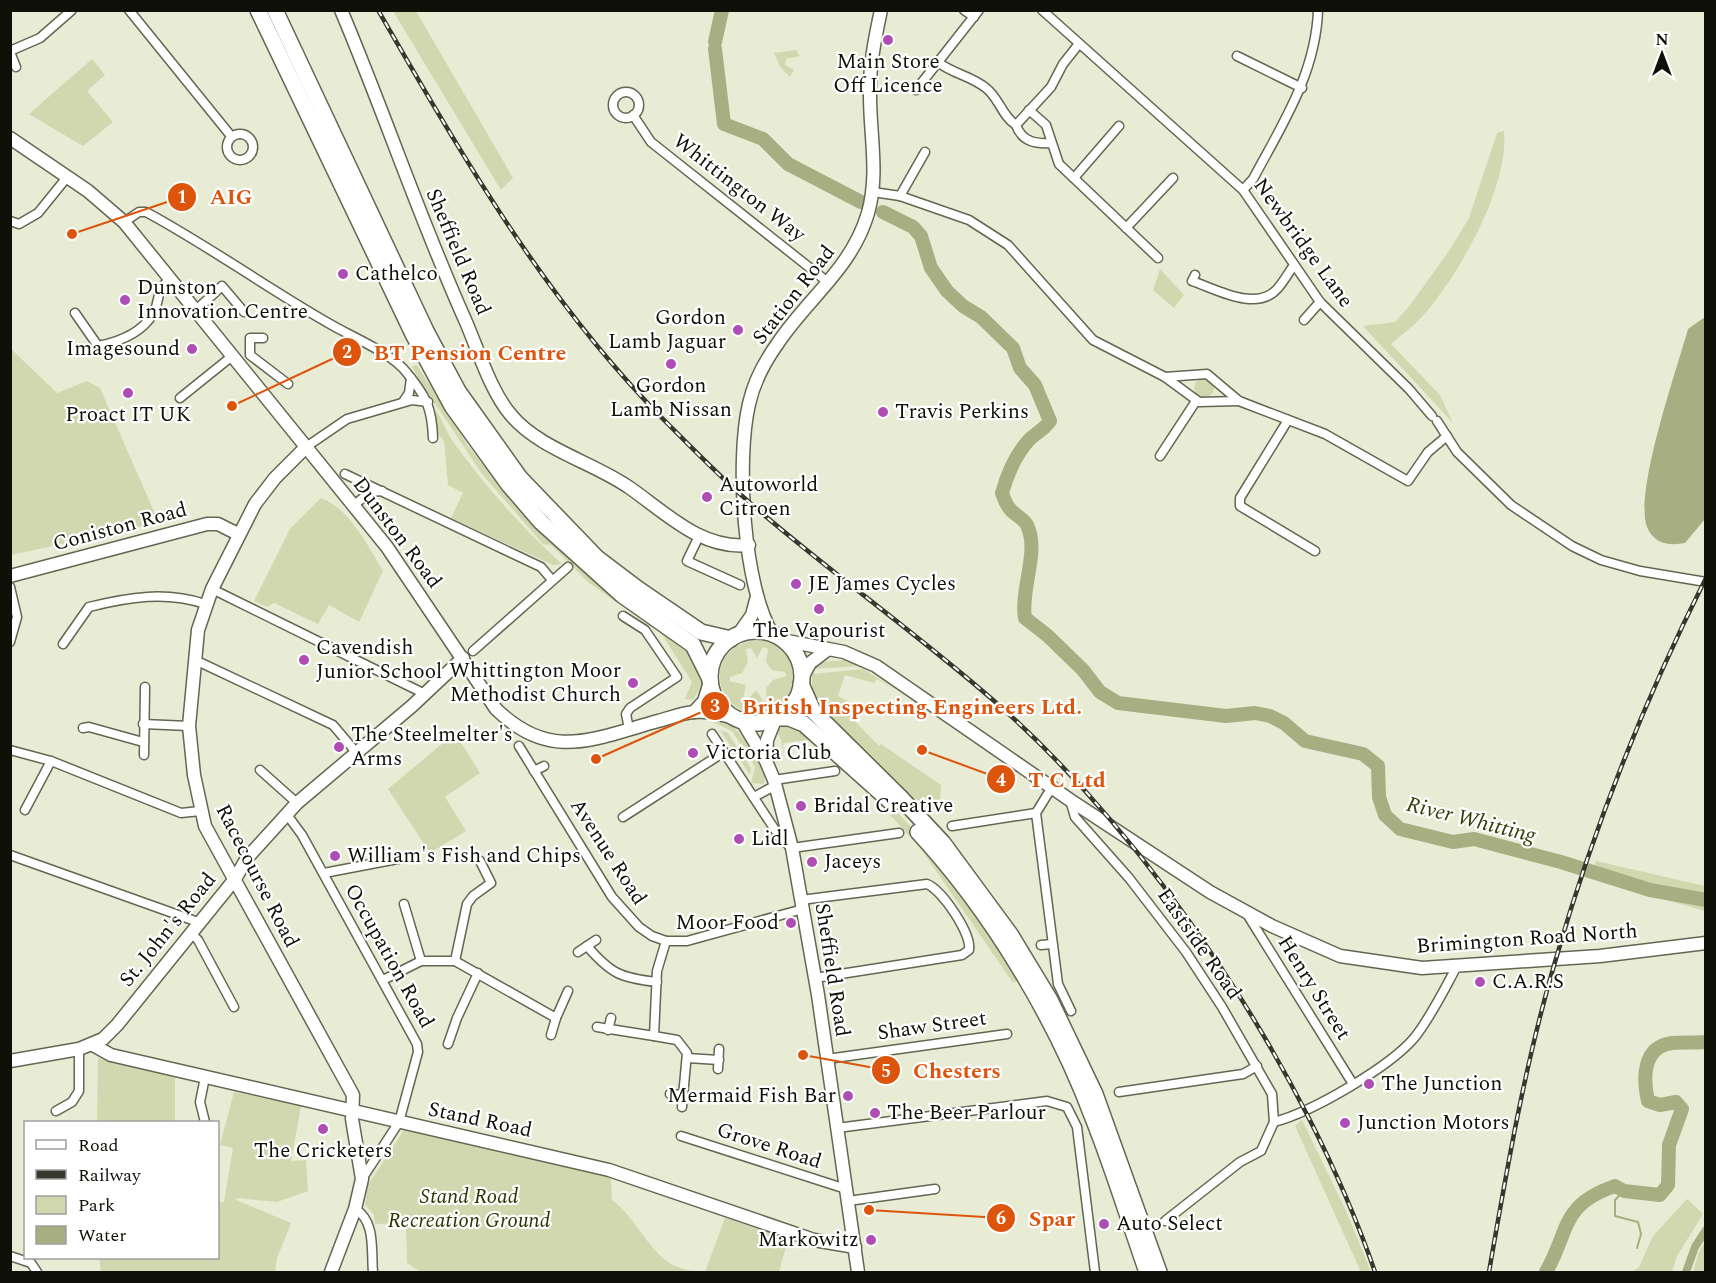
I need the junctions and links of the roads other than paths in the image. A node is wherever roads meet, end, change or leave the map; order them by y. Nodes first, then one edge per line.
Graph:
1 (72, 10) edge
2 (129, 10) edge
3 (258, 10) edge
4 (275, 10) edge
5 (342, 10) edge
6 (881, 10) edge
7 (964, 10) edge
8 (1042, 10) edge
9 (1318, 10) edge
10 (976, 14) edge
11 (1078, 45) junction
12 (10, 51) edge
13 (1238, 56) dead end
14 (939, 63) junction
15 (16, 67) dead end
16 (1302, 88) junction
17 (916, 90) dead end
18 (1029, 111) junction
19 (633, 115) dead end
20 (1016, 125) junction
21 (1119, 126) dead end
22 (231, 136) dead end
23 (10, 138) edge
24 (1051, 143) junction
25 (925, 152) dead end
26 (68, 176) junction
27 (1074, 178) junction
28 (1173, 178) dead end
29 (1243, 189) junction
30 (873, 192) junction
31 (900, 196) junction
32 (10, 221) edge
33 (124, 222) junction
34 (1126, 228) junction
35 (1158, 258) dead end
36 (1294, 265) junction
37 (1195, 274) dead end
38 (171, 278) junction
39 (829, 283) junction
40 (1320, 302) junction
41 (195, 311) junction
42 (244, 312) dead end
43 (75, 314) dead end
44 (1304, 320) dead end
45 (262, 338) dead end
46 (250, 355) junction
47 (234, 360) junction
48 (1165, 377) junction
49 (1195, 377) junction
50 (411, 378) junction
51 (1217, 382) junction
52 (288, 384) dead end
53 (1193, 397) junction
54 (180, 398) dead end
55 (1210, 401) junction
56 (1239, 401) junction
57 (428, 402) junction
58 (403, 403) junction
59 (1288, 420) junction
60 (1447, 436) junction
61 (433, 438) dead end
62 (306, 447) junction
63 (1160, 456) dead end
64 (345, 474) dead end
65 (382, 491) junction
66 (353, 506) junction
67 (238, 534) junction
68 (699, 536) junction
69 (749, 545) junction
70 (1315, 551) dead end
71 (568, 567) dead end
72 (10, 576) edge
73 (552, 580) junction
74 (1706, 582) edge
75 (740, 585) dead end
76 (10, 587) edge
77 (212, 589) junction
78 (756, 600) junction
79 (206, 604) junction
80 (623, 616) dead end
81 (735, 637) junction
82 (777, 637) junction
83 (10, 642) edge
84 (63, 644) dead end
85 (827, 650) junction
86 (468, 655) junction
87 (195, 660) junction
88 (710, 681) junction
89 (801, 681) junction
90 (146, 687) dead end
91 (423, 693) junction
92 (694, 712) junction
93 (778, 719) junction
94 (739, 720) junction
95 (143, 724) junction
96 (189, 726) junction
97 (83, 728) dead end
98 (629, 729) junction
99 (712, 734) dead end
100 (143, 742) junction
101 (519, 746) dead end
102 (10, 750) edge
103 (355, 751) junction
104 (724, 752) junction
105 (144, 755) dead end
106 (51, 761) junction
107 (766, 761) junction
108 (544, 766) dead end
109 (260, 770) dead end
110 (534, 771) junction
111 (835, 771) dead end
112 (775, 783) junction
113 (1052, 787) junction
114 (753, 797) junction
115 (1070, 800) junction
116 (297, 803) junction
117 (25, 810) dead end
118 (200, 811) junction
119 (1036, 813) junction
120 (288, 816) junction
121 (623, 817) dead end
122 (952, 826) dead end
123 (899, 833) dead end
124 (792, 848) junction
125 (10, 855) edge
126 (413, 856) dead end
127 (480, 861) dead end
128 (324, 873) junction
129 (235, 879) junction
130 (404, 904) dead end
131 (802, 904) junction
132 (1245, 911) junction
133 (198, 922) junction
134 (191, 933) junction
135 (596, 940) dead end
136 (666, 940) junction
137 (1052, 944) junction
138 (1702, 944) edge
139 (1041, 945) dead end
140 (587, 946) junction
141 (578, 952) dead end
142 (421, 961) junction
143 (455, 961) junction
144 (1457, 966) junction
145 (478, 973) junction
146 (815, 978) junction
147 (383, 980) junction
148 (657, 982) junction
149 (568, 991) dead end
150 (234, 1007) dead end
151 (1071, 1011) dead end
152 (556, 1018) junction
153 (611, 1018) dead end
154 (597, 1027) dead end
155 (608, 1030) junction
156 (552, 1035) dead end
157 (1007, 1035) dead end
158 (654, 1036) junction
159 (448, 1044) dead end
160 (93, 1045) junction
161 (79, 1048) junction
162 (719, 1049) dead end
163 (687, 1058) junction
164 (827, 1059) junction
165 (719, 1060) junction
166 (10, 1061) edge
167 (1257, 1066) junction
168 (718, 1070) dead end
169 (205, 1077) junction
170 (1353, 1084) junction
171 (1119, 1092) dead end
172 (670, 1094) dead end
173 (683, 1095) junction
174 (682, 1107) dead end
175 (56, 1111) dead end
176 (352, 1113) junction
177 (205, 1121) edge
178 (399, 1122) junction
179 (1274, 1122) junction
180 (837, 1128) junction
181 (681, 1136) dead end
182 (362, 1179) junction
183 (935, 1189) dead end
184 (847, 1194) junction
185 (355, 1209) junction
186 (1166, 1221) dead end
187 (855, 1248) junction
188 (10, 1256) edge
189 (37, 1272) edge
190 (331, 1272) edge
191 (374, 1272) edge
192 (858, 1272) edge
193 (1095, 1272) edge
194 (1147, 1272) edge
195 (1159, 1272) edge

1 - 12 street
2 - 22 street
3 - 88 highway
4 - 81 highway
5 - 68 main road, Sheffield Road
6 - 30 main road, Station Road
7 - 10 street
8 - 11 street, Newbridge Lane
9 - 16 street
10 - 14 street
11 - 18 street
11 - 29 street, Newbridge Lane
12 - 15 street
13 - 16 street
14 - 17 street
14 - 20 street
16 - 29 street
18 - 20 street
18 - 24 street
19 - 39 street, Whittington Way
20 - 24 street
21 - 27 street
23 - 26 main road, Dunston Road
24 - 27 street
25 - 31 street
26 - 32 street
26 - 33 main road, Dunston Road
27 - 34 street
28 - 34 street
29 - 36 street, Newbridge Lane
30 - 31 street
30 - 39 main road, Station Road
31 - 48 street
33 - 38 main road, Dunston Road
33 - 50 street
34 - 35 street
36 - 37 street
36 - 40 street, Newbridge Lane
38 - 41 main road, Dunston Road
38 - 43 street
39 - 69 main road, Station Road
40 - 44 street
40 - 60 street, Newbridge Lane
41 - 42 street
41 - 47 main road, Dunston Road
45 - 46 street
46 - 47 street
46 - 52 street
47 - 54 street
47 - 62 main road, Dunston Road
48 - 49 street
48 - 53 street
49 - 51 street
49 - 53 street
50 - 57 street
50 - 58 street
51 - 55 street
51 - 56 street
53 - 55 street
53 - 63 street
55 - 56 street
56 - 59 street
57 - 58 street, Racecourse Road
57 - 61 street
58 - 62 street, Racecourse Road
59 - 60 street
59 - 70 street
60 - 74 street, Newbridge Lane
62 - 66 main road, Dunston Road
62 - 67 main road, Racecourse Road
64 - 65 street
65 - 66 street
65 - 73 street
66 - 86 main road, Dunston Road
67 - 72 main road, Coniston Road
67 - 77 main road, Racecourse Road
68 - 69 main road, Sheffield Road
68 - 75 street
69 - 78 main road, Station Road
71 - 73 street, St. John's Road
73 - 86 street, St. John's Road
76 - 83 street
77 - 79 main road, Racecourse Road
77 - 91 street
78 - 81 main road
78 - 82 main road, Station Road
79 - 84 street
79 - 87 main road, Racecourse Road
80 - 98 street
81 - 82 highway
81 - 88 highway
82 - 85 main road, Brimington Road North
82 - 89 highway
85 - 89 main road
85 - 113 main road, Brimington Road North
86 - 91 main road, St. John's Road
86 - 98 main road, Dunston Road
87 - 96 main road, Racecourse Road
87 - 103 street
88 - 92 main road
88 - 94 highway
89 - 93 highway
89 - 195 highway
90 - 95 street
91 - 103 main road, St. John's Road
92 - 94 main road, Dunston Road
92 - 98 main road, Dunston Road
93 - 94 highway
93 - 107 main road
93 - 194 highway
94 - 107 main road
95 - 96 street
95 - 100 street
96 - 118 main road, Racecourse Road
97 - 100 street
99 - 104 street
100 - 105 street
101 - 110 street, Avenue Road
102 - 106 street
103 - 116 main road, St. John's Road
104 - 114 street
104 - 121 street
106 - 117 street
106 - 118 street
107 - 112 main road
108 - 110 street
109 - 116 street
110 - 136 street, Avenue Road
111 - 112 street
112 - 114 street
112 - 124 main road
113 - 115 main road, Brimington Road North
113 - 119 street
114 - 124 street
115 - 132 main road, Brimington Road North
115 - 167 street, Eastside Road
116 - 120 main road, St. John's Road
118 - 129 main road, Racecourse Road
119 - 122 street
119 - 137 street
120 - 128 street, Occupation Road
120 - 129 main road, St. John's Road
123 - 124 street
124 - 131 main road, Sheffield Road
125 - 133 street
126 - 128 street
127 - 143 street
128 - 147 street, Occupation Road
129 - 133 main road, St. John's Road
129 - 176 main road, Racecourse Road
130 - 142 street
131 - 136 street, Avenue Road
131 - 146 main road, Sheffield Road
131 - 146 street, Avenue Road
132 - 144 main road, Brimington Road North
132 - 170 street, Henry Street
133 - 134 main road, St. John's Road
134 - 150 street
134 - 160 main road, St. John's Road
135 - 140 street
136 - 148 street
137 - 139 street
137 - 151 street
138 - 144 main road, Brimington Road North
140 - 141 street
140 - 148 street
142 - 143 street
142 - 147 street
143 - 145 street
144 - 170 street
145 - 152 street
145 - 159 street
146 - 164 main road, Sheffield Road
147 - 178 street, Occupation Road
148 - 158 street
149 - 152 street
152 - 156 street
153 - 155 street
154 - 155 street
155 - 158 street
157 - 164 street, Shaw Street
158 - 163 street
160 - 161 main road, St. John's Road
160 - 169 main road, Stand Road
161 - 166 main road, St. John's Road
161 - 175 street
162 - 165 street
163 - 165 street
163 - 173 street
164 - 180 main road, Sheffield Road
165 - 168 street
167 - 171 street
167 - 179 street, Eastside Road
169 - 176 main road, Stand Road
169 - 177 street
170 - 179 street
172 - 173 street
173 - 174 street
176 - 178 main road, Stand Road
176 - 182 main road, Racecourse Road
178 - 182 street, Occupation Road
178 - 187 main road, Stand Road
179 - 186 street
180 - 184 main road, Sheffield Road
180 - 193 street
181 - 184 street, Grove Road
182 - 185 main road
183 - 184 street
184 - 187 main road, Sheffield Road
185 - 190 main road
185 - 191 street
187 - 192 main road, Sheffield Road
188 - 189 street

